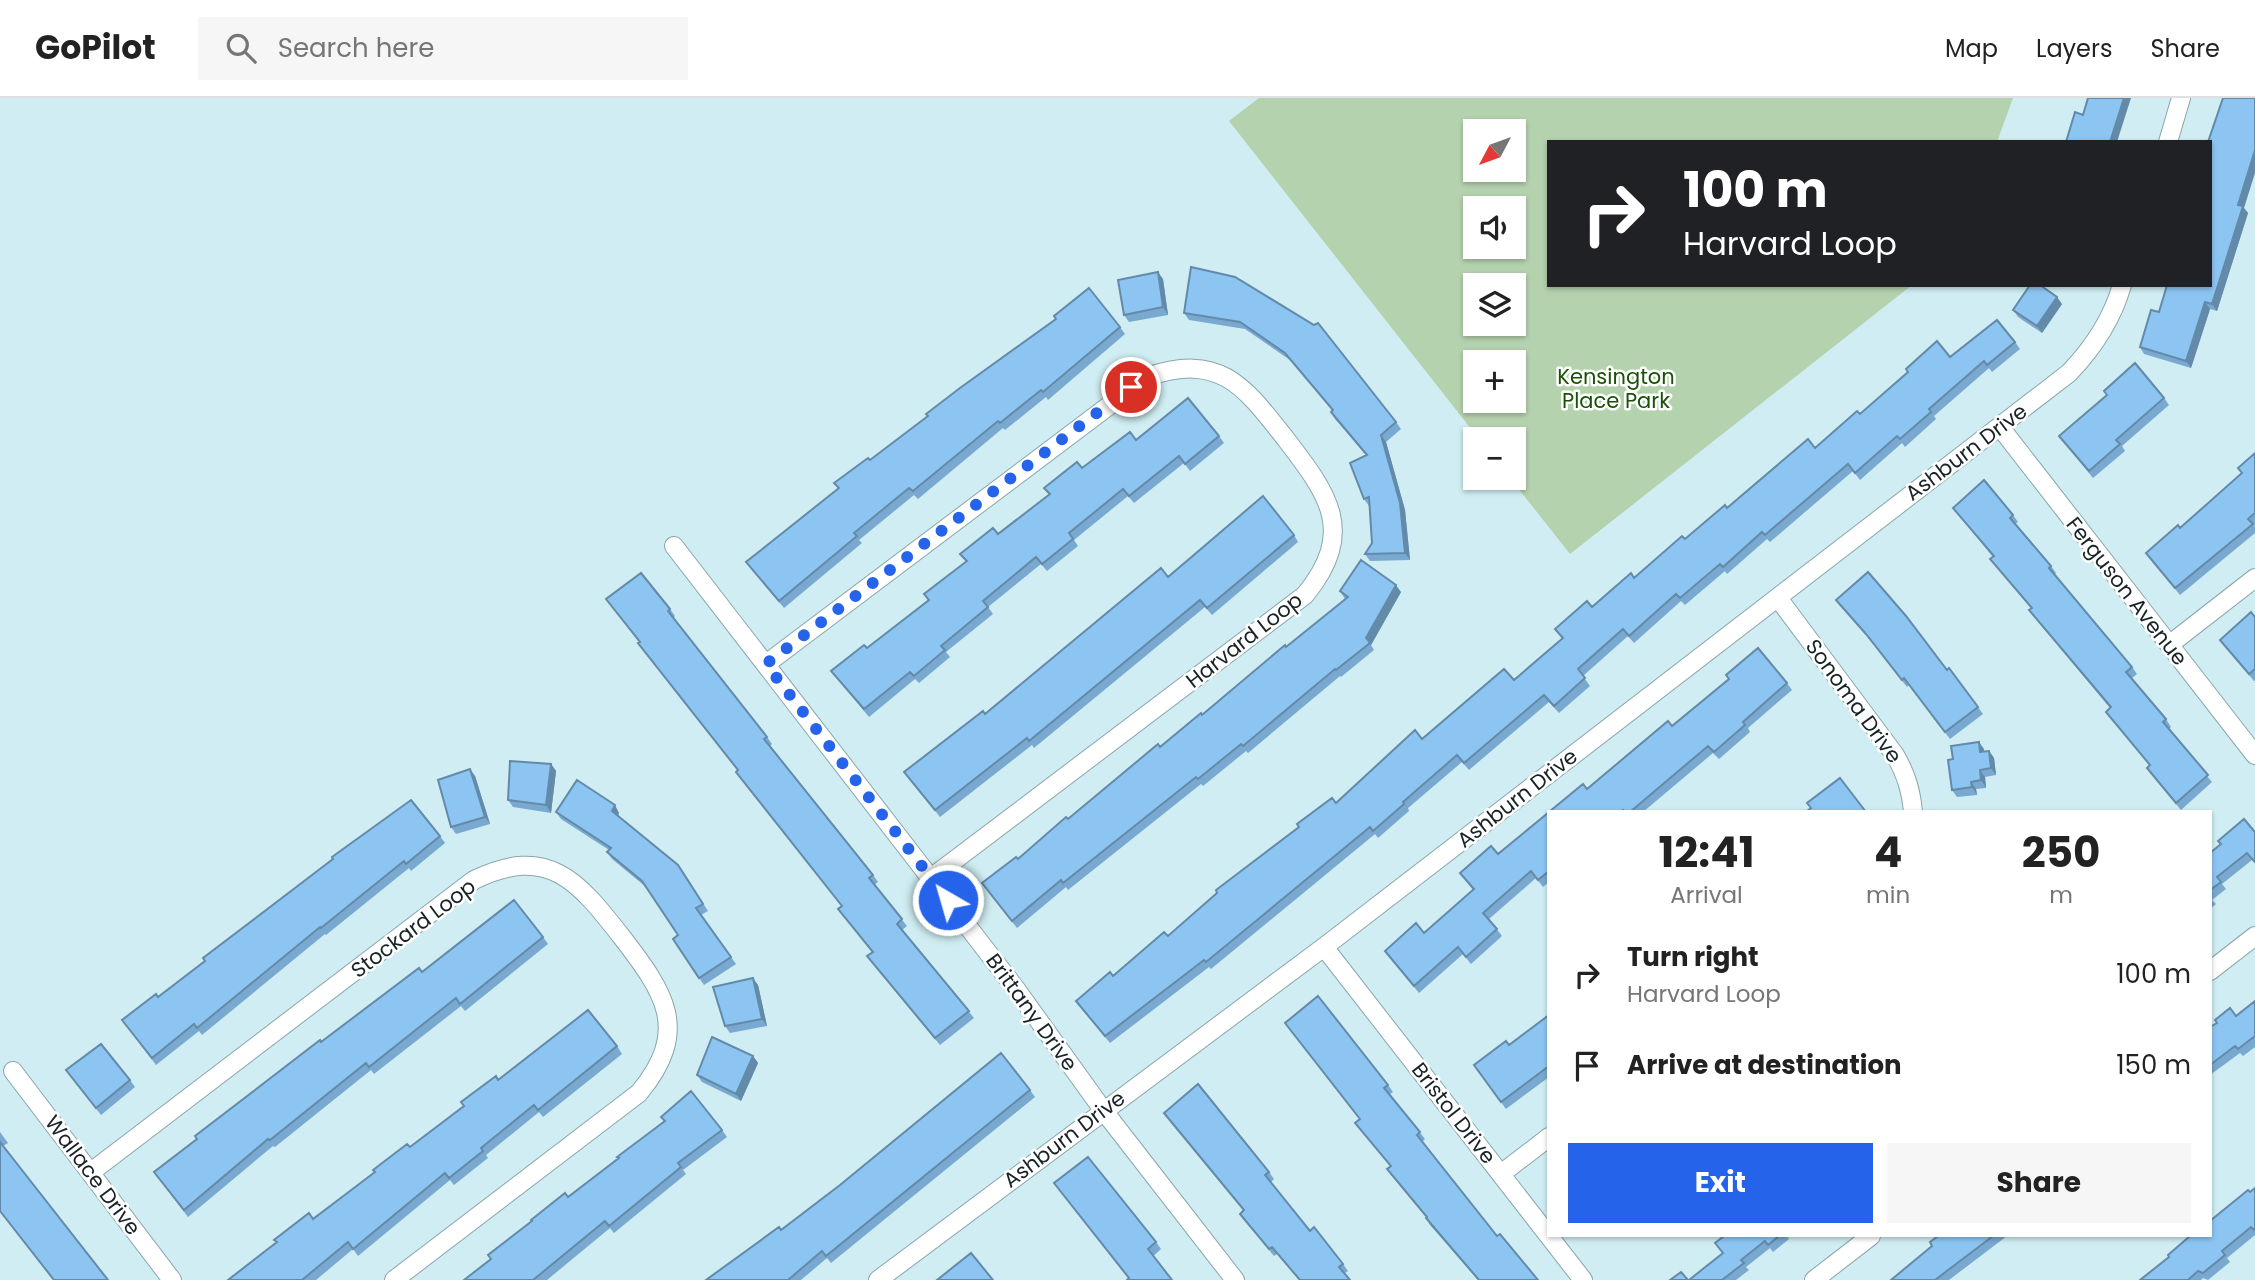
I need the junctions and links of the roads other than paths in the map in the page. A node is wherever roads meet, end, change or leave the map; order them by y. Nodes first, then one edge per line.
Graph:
1 (2181, 98) edge
2 (2169, 140) edge
3 (2121, 287) edge
4 (2000, 427) junction
5 (674, 546) dead end
6 (2255, 578) edge
7 (1778, 598) junction
8 (2169, 645) junction
9 (766, 664) junction
10 (2255, 755) edge
11 (1913, 810) edge
12 (931, 878) junction
13 (2255, 936) edge
14 (1324, 947) junction
15 (2212, 969) edge
16 (13, 1071) dead end
17 (1103, 1110) junction
18 (1547, 1139) edge
19 (91, 1172) junction
20 (1502, 1174) junction
21 (1547, 1233) edge
22 (1550, 1237) edge
23 (1870, 1237) edge
24 (172, 1280) edge
25 (394, 1280) edge
26 (879, 1280) edge
27 (1235, 1280) edge
28 (1583, 1280) edge
29 (1814, 1280) edge

1 - 2 street
3 - 4 street, Ashburn Drive
4 - 7 street, Ashburn Drive
4 - 8 street, Ferguson Avenue
5 - 9 street, Brittany Drive
6 - 8 street
7 - 11 street, Sonoma Drive
7 - 14 street, Ashburn Drive
8 - 10 street, Ferguson Avenue
9 - 12 street, Brittany Drive
9 - 12 street, Harvard Loop
12 - 17 street, Brittany Drive
13 - 15 street
14 - 17 street, Ashburn Drive
14 - 20 street, Bristol Drive
16 - 19 street, Wallace Drive
17 - 26 street, Ashburn Drive
17 - 27 street, Brittany Drive
18 - 20 street
19 - 24 street, Wallace Drive
19 - 25 street, Stockard Loop
20 - 21 street, Bristol Drive
22 - 28 street, Bristol Drive
23 - 29 street

